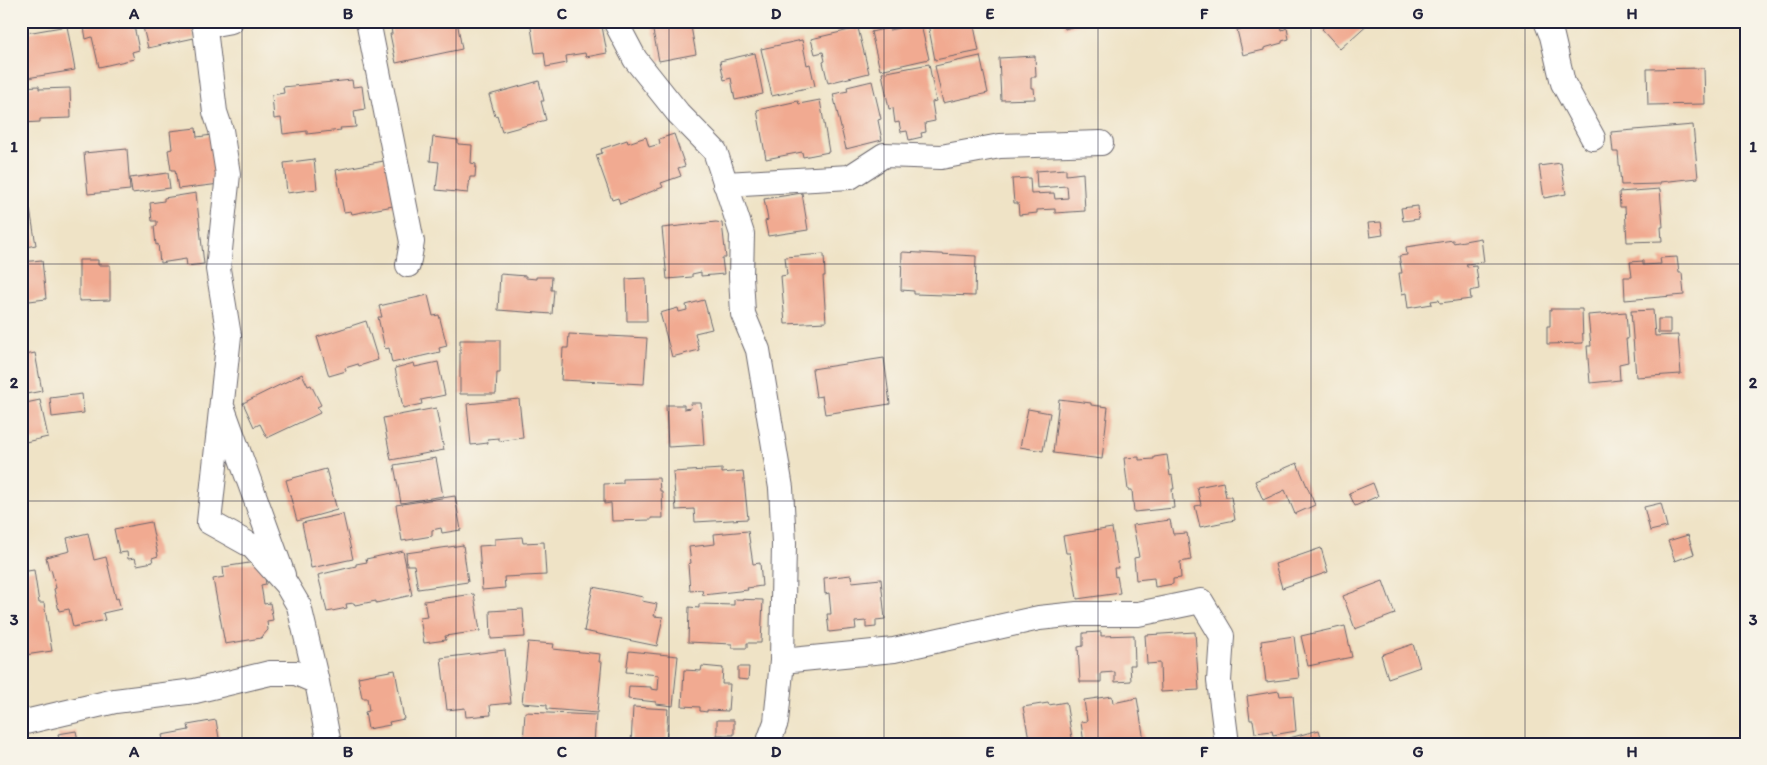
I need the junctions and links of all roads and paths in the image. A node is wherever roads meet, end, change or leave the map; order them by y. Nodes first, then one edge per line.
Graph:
1 (231, 21) edge
2 (368, 21) edge
3 (615, 21) edge
4 (1546, 21) edge
5 (204, 23) edge
6 (1592, 138) dead end
7 (1101, 143) dead end
8 (726, 184) junction
9 (408, 265) dead end
10 (221, 403) junction
11 (286, 584) junction
12 (782, 661) junction
13 (317, 682) junction
14 (21, 723) edge
15 (329, 744) edge
16 (768, 744) edge
17 (1227, 744) edge

1 - 5 street
2 - 9 street
3 - 8 street
4 - 6 street
5 - 10 street
7 - 8 street
8 - 12 street
10 - 11 street
10 - 11 street
11 - 13 street
12 - 16 street
12 - 17 street
13 - 14 street
13 - 15 street

